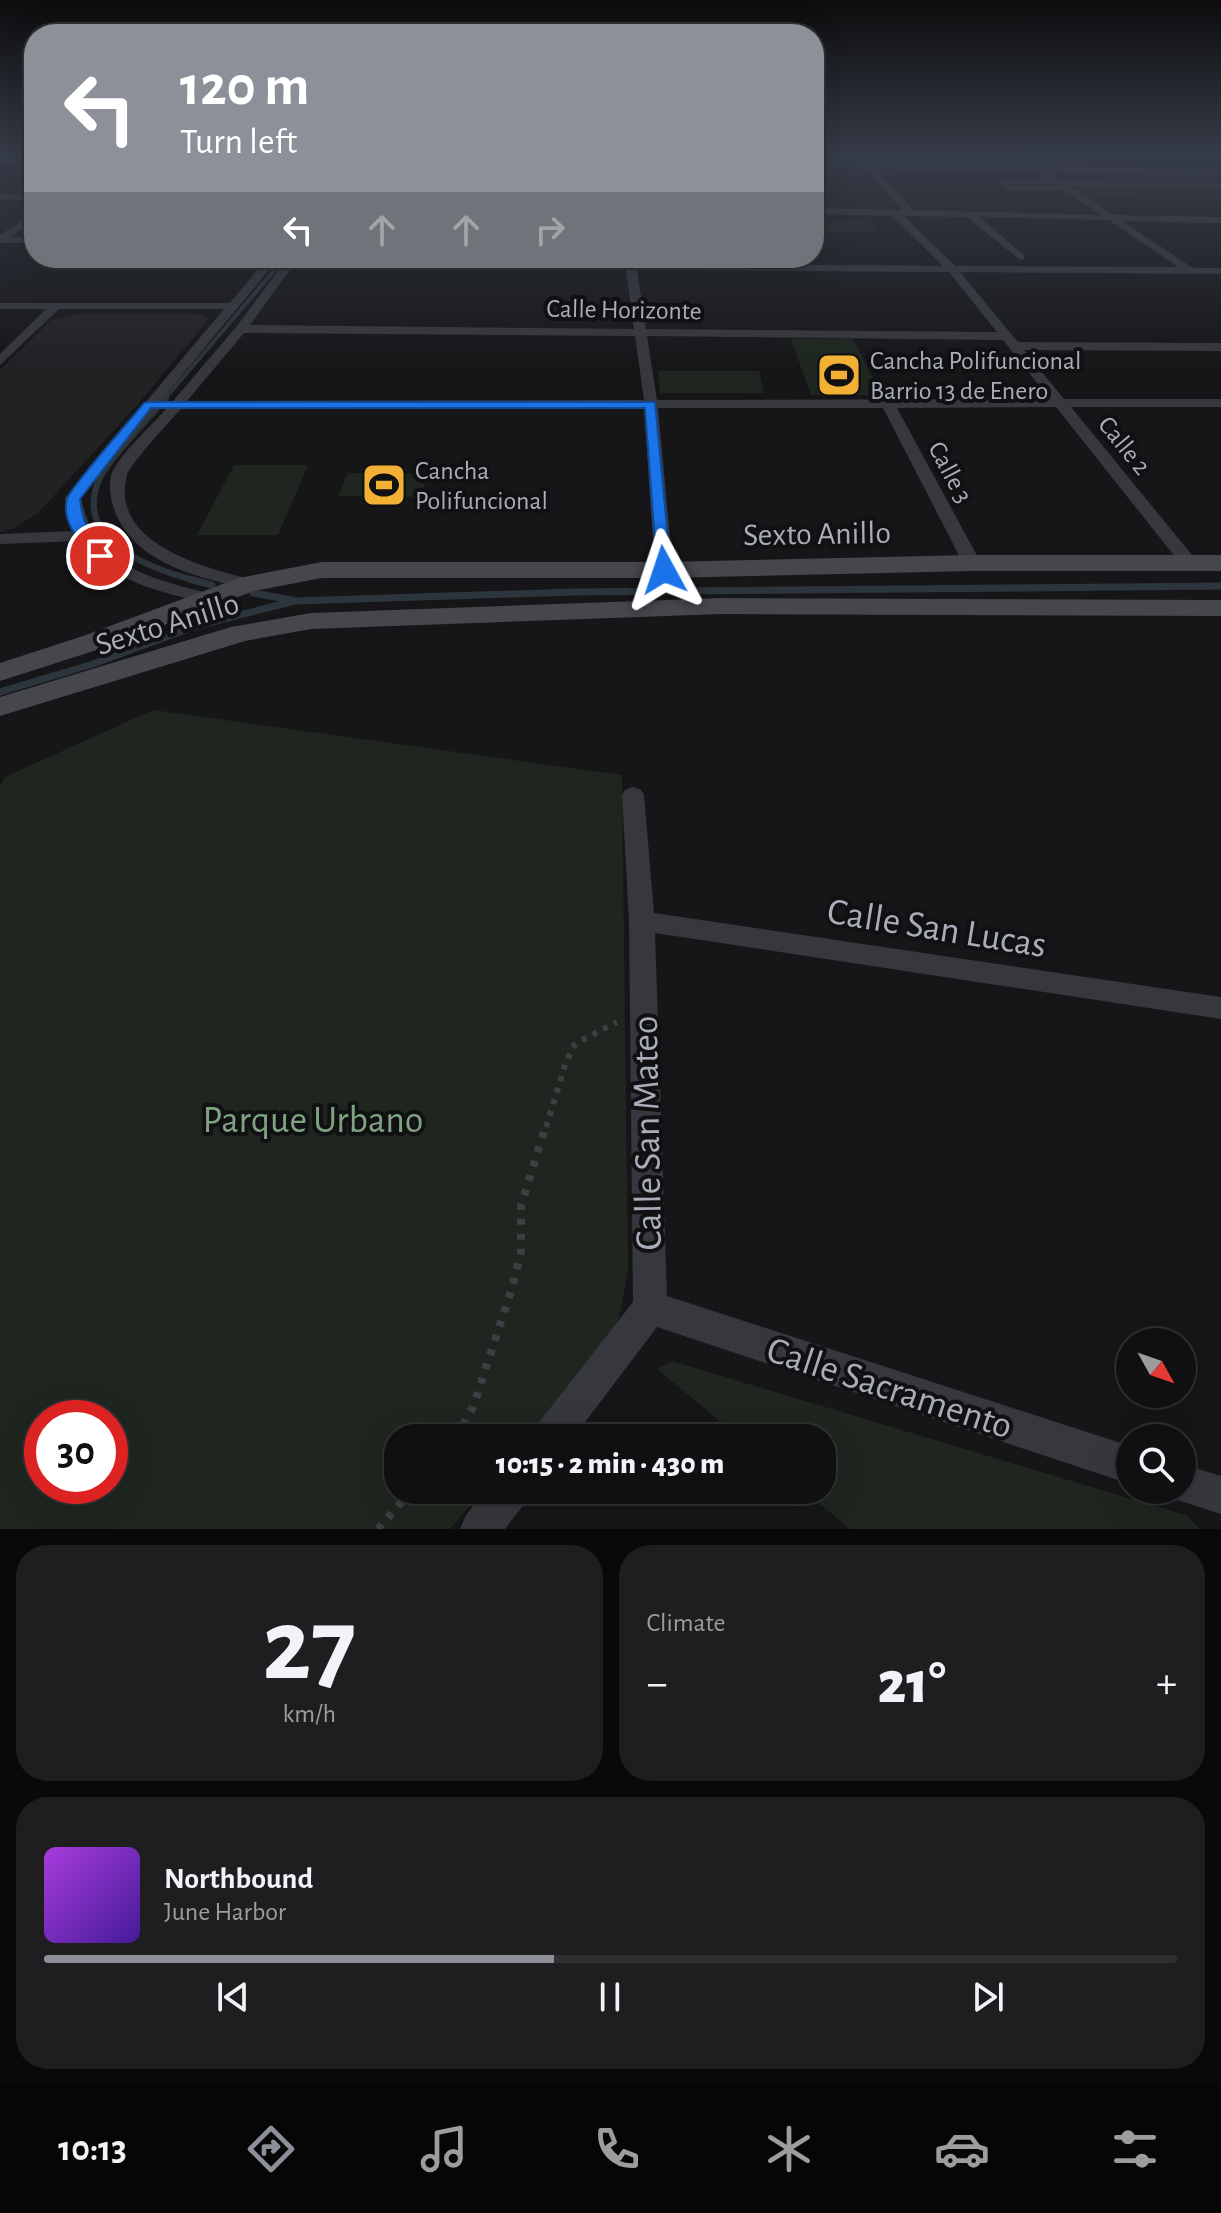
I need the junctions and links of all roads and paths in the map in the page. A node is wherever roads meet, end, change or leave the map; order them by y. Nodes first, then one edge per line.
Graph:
1 (21, 225) edge
2 (914, 225) edge
3 (982, 225) edge
4 (1121, 225) edge
5 (24, 240) edge
6 (1020, 257) dead end
7 (824, 265) edge
8 (273, 268) edge
9 (276, 268) edge
10 (631, 268) edge
11 (952, 269) junction
12 (1190, 271) junction
13 (1221, 271) edge
14 (0, 306) edge
15 (56, 306) junction
16 (233, 306) junction
17 (241, 329) junction
18 (643, 333) junction
19 (1010, 341) junction
20 (1221, 347) edge
21 (0, 361) edge
22 (1060, 403) junction
23 (1221, 403) edge
24 (651, 404) junction
25 (888, 404) junction
26 (164, 405) junction
27 (82, 536) junction
28 (0, 539) edge
29 (972, 563) junction
30 (1221, 563) edge
31 (1190, 564) junction
32 (664, 570) junction
33 (248, 584) junction
34 (206, 598) junction
35 (1221, 608) edge
36 (0, 672) edge
37 (0, 707) edge
38 (633, 795) dead end
39 (642, 921) junction
40 (1221, 1008) edge
41 (643, 1009) junction
42 (650, 1308) junction
43 (464, 1424) edge
44 (561, 1424) edge
45 (1116, 1460) edge
46 (1196, 1487) edge
47 (1221, 1495) edge
48 (400, 1504) edge
49 (499, 1504) edge
50 (378, 1529) edge
51 (480, 1529) edge

1 - 5 street
2 - 11 street, Calle 2
3 - 6 street
4 - 12 street
7 - 11 street
8 - 16 street
9 - 17 street
10 - 18 street
11 - 12 street
11 - 19 street, Calle 2
12 - 13 street
14 - 15 street
15 - 16 street
15 - 21 street
16 - 26 street
17 - 18 street, Calle Horizonte
17 - 26 street
18 - 19 street, Calle Horizonte
18 - 24 street
19 - 20 street, Calle Horizonte
19 - 22 street, Calle 2
22 - 23 street
22 - 25 street
22 - 31 street, Calle 2
24 - 25 street
24 - 26 street
24 - 32 street
25 - 29 street, Calle 3
26 - 27 street
26 - 33 street
27 - 28 street
27 - 34 street
29 - 31 main road, Sexto Anillo
29 - 32 main road, Sexto Anillo
30 - 31 main road, Sexto Anillo
32 - 33 main road, Sexto Anillo
33 - 34 main road, Sexto Anillo
34 - 36 main road, Sexto Anillo
35 - 37 main road, Sexto Anillo
38 - 39 street, Calle San Mateo
39 - 40 street, Calle San Lucas
39 - 41 street, Calle San Mateo
41 - 42 street, Calle San Mateo
41 - 43 path
42 - 44 street
42 - 45 street, Calle Sacramento
46 - 47 street
48 - 50 path
49 - 51 street

